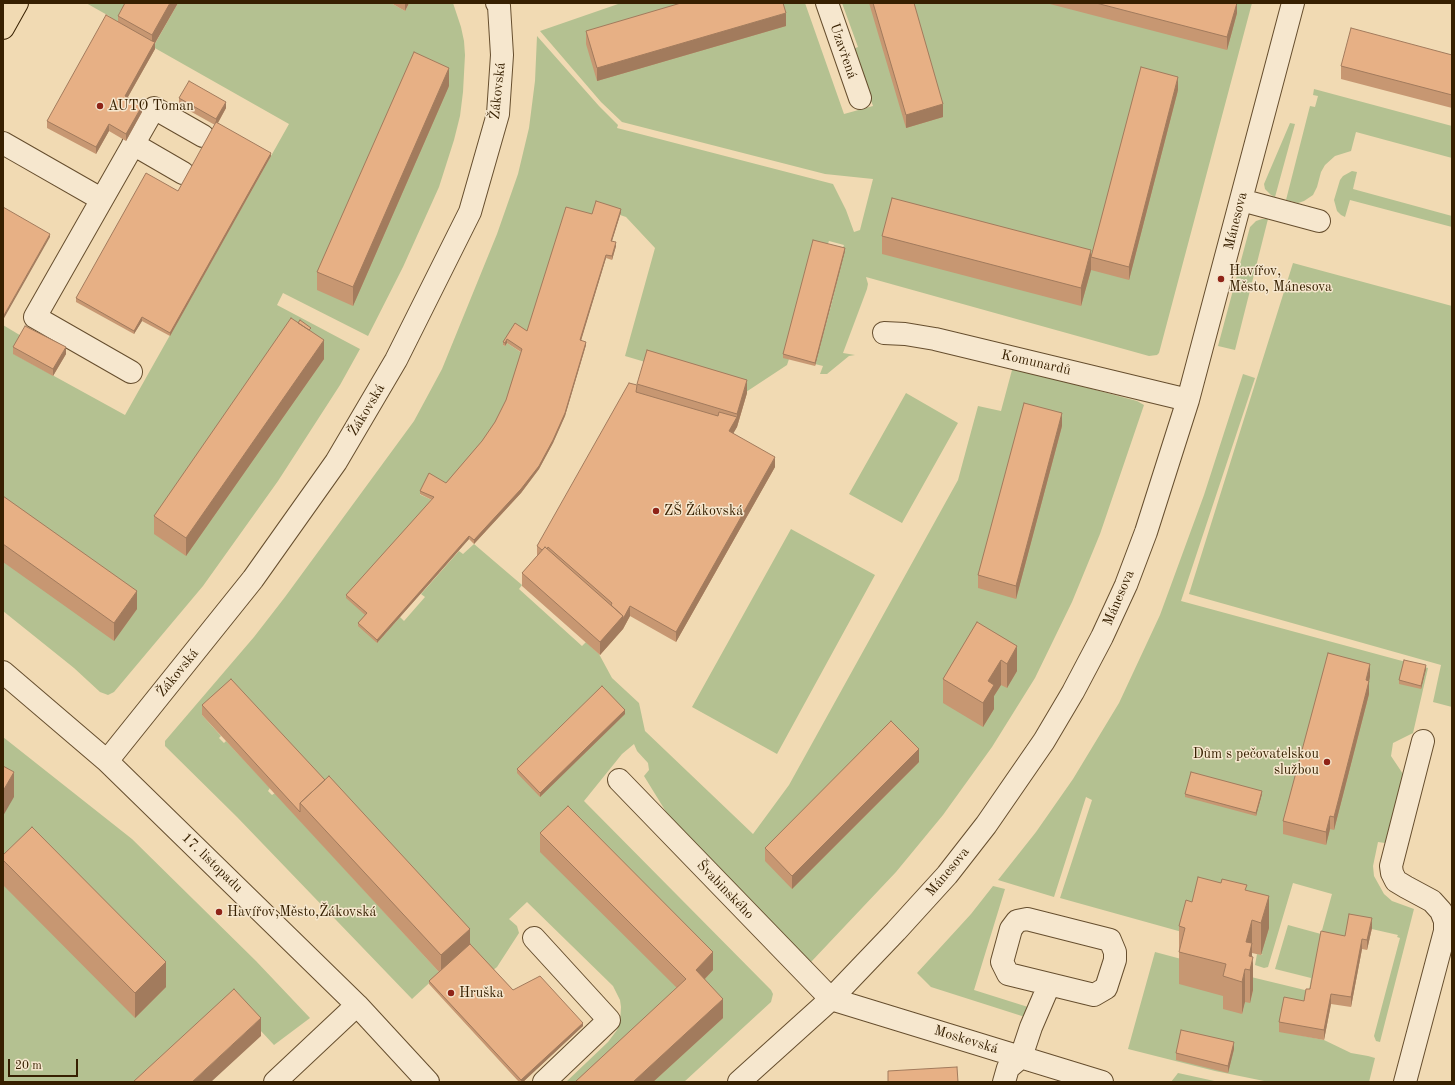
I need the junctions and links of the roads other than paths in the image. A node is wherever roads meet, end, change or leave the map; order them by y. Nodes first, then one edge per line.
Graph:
1 (17, 3) edge
2 (826, 3) edge
3 (1293, 3) edge
4 (501, 4) edge
5 (3, 28) edge
6 (860, 98) dead end
7 (203, 136) dead end
8 (3, 143) edge
9 (133, 144) junction
10 (183, 173) dead end
11 (101, 200) junction
12 (1241, 200) junction
13 (1319, 221) dead end
14 (884, 333) dead end
15 (131, 372) dead end
16 (1188, 400) junction
17 (3, 672) edge
18 (1423, 740) dead end
19 (107, 761) junction
20 (620, 780) dead end
21 (534, 938) dead end
22 (1049, 985) junction
23 (831, 999) junction
24 (357, 1005) junction
25 (1021, 1057) junction
26 (275, 1082) edge
27 (428, 1082) edge
28 (544, 1082) edge
29 (738, 1082) edge
30 (1004, 1082) edge
31 (1102, 1082) edge
32 (1405, 1082) edge

1 - 5 main road
2 - 6 street, Uzavřená
3 - 12 street, Mánesova
4 - 19 street, Žákovská
7 - 9 street
8 - 11 street
9 - 10 street
9 - 11 street
11 - 15 street
12 - 13 street
12 - 16 street, Mánesova
14 - 16 street, Komunardů
16 - 23 street, Mánesova
17 - 19 street, 17. listopadu
18 - 32 street
19 - 24 street, 17. listopadu
20 - 23 street, Švabinského
21 - 28 street
22 - 22 street
22 - 25 street
23 - 25 street, Moskevská
23 - 29 street, Mánesova
24 - 26 street
24 - 27 street, 17. listopadu
25 - 30 street
25 - 31 street, Moskevská

